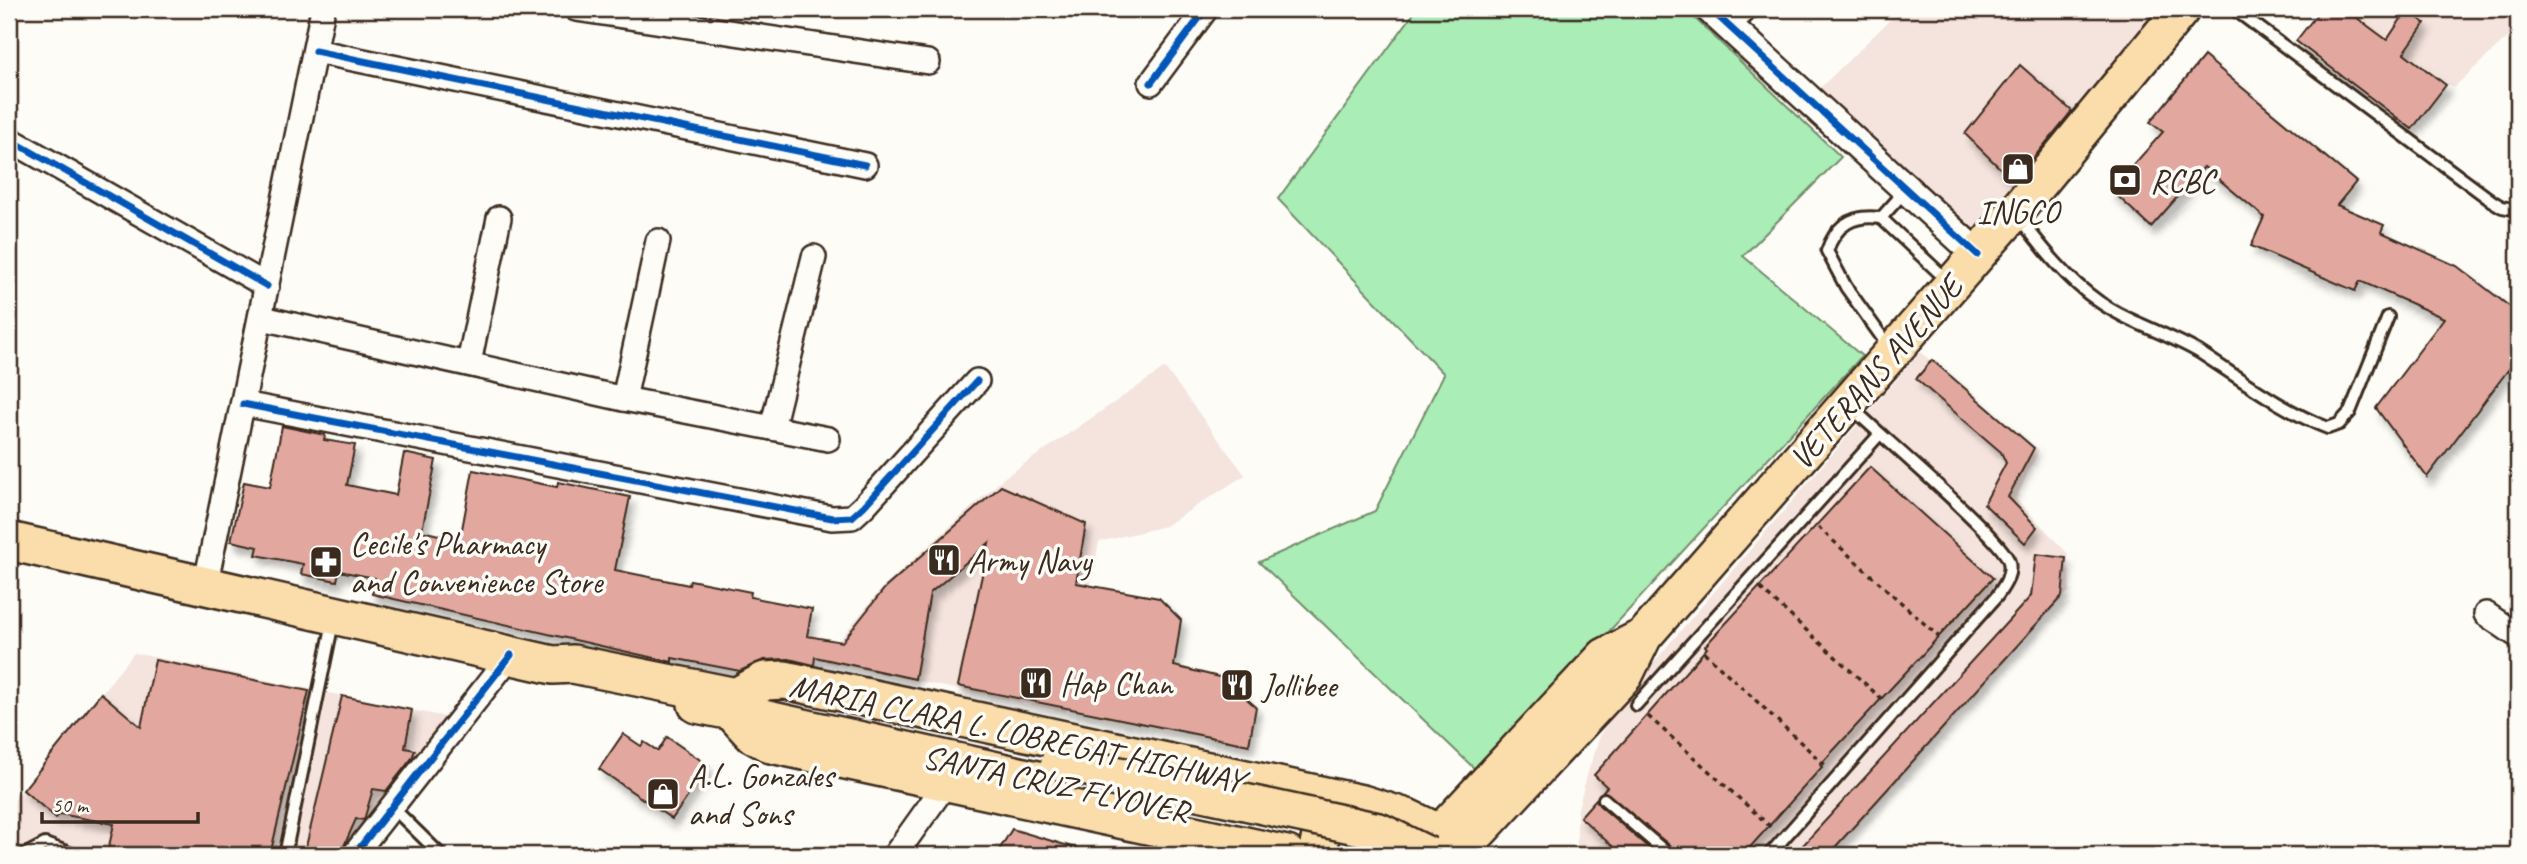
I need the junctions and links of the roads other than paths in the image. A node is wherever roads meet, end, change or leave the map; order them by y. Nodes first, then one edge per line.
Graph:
1 (323, 9) edge
2 (576, 9) edge
3 (1206, 9) edge
4 (1710, 9) edge
5 (1754, 9) edge
6 (2182, 9) edge
7 (2234, 9) edge
8 (1732, 30) junction
9 (315, 51) junction
10 (928, 62) dead end
11 (1151, 83) dead end
12 (9, 139) edge
13 (864, 165) dead end
14 (1905, 191) junction
15 (2518, 210) edge
16 (2015, 212) junction
17 (499, 218) dead end
18 (1881, 218) junction
19 (659, 241) dead end
20 (1978, 255) junction
21 (814, 257) dead end
22 (1952, 285) junction
23 (267, 286) junction
24 (2388, 317) dead end
25 (262, 318) junction
26 (1892, 352) junction
27 (469, 363) junction
28 (977, 381) dead end
29 (624, 399) junction
30 (243, 404) junction
31 (1847, 404) junction
32 (772, 428) junction
33 (1880, 435) junction
34 (828, 439) dead end
35 (9, 541) edge
36 (205, 587) junction
37 (335, 614) junction
38 (2486, 614) dead end
39 (2518, 636) edge
40 (532, 660) junction
41 (734, 704) junction
42 (1636, 705) road end
43 (1117, 752) junction
44 (1057, 772) junction
45 (1223, 775) junction
46 (947, 782) junction
47 (1329, 797) junction
48 (1604, 799) dead end
49 (393, 808) junction
50 (1103, 816) junction
51 (1210, 839) junction
52 (1448, 850) edge
53 (24, 855) edge
54 (75, 855) edge
55 (285, 855) edge
56 (354, 855) edge
57 (441, 855) edge
58 (895, 855) edge
59 (1287, 855) edge
60 (1317, 855) edge
61 (1380, 855) edge
62 (1669, 855) edge
63 (1769, 855) edge

1 - 9 street
2 - 10 street
3 - 11 street
4 - 8 street
5 - 8 lane
6 - 16 main road, VETERANS AVENUE
7 - 15 lane
8 - 14 street
9 - 13 street
9 - 23 street
12 - 23 street
14 - 18 lane
14 - 20 street
16 - 20 main road, VETERANS AVENUE
16 - 24 lane
17 - 27 street
18 - 22 lane
18 - 26 lane
19 - 29 street
20 - 22 main road, VETERANS AVENUE
21 - 32 street
22 - 26 main road, VETERANS AVENUE
23 - 25 street
25 - 27 street
25 - 30 street
26 - 31 main road, VETERANS AVENUE
27 - 29 street
28 - 30 street
29 - 32 street
30 - 36 street
31 - 33 lane
31 - 52 main road, VETERANS AVENUE
32 - 34 street
33 - 42 lane
33 - 63 lane
35 - 36 highway, MARIA CLARA L. LOBREGAT HIGHWAY
36 - 37 highway, MARIA CLARA L. LOBREGAT HIGHWAY
37 - 40 highway, MARIA CLARA L. LOBREGAT HIGHWAY
37 - 55 lane
38 - 39 street
40 - 41 highway, MARIA CLARA L. LOBREGAT HIGHWAY
40 - 49 street
41 - 43 highway, MARIA CLARA L. LOBREGAT HIGHWAY
41 - 44 main road, SANTA CRUZ FLYOVER
41 - 46 highway, MARIA CLARA L. LOBREGAT HIGHWAY
43 - 45 highway, MARIA CLARA L. LOBREGAT HIGHWAY
43 - 50 highway
44 - 52 main road, SANTA CRUZ FLYOVER, bridge
44 - 61 main road, SANTA CRUZ FLYOVER
45 - 47 highway, MARIA CLARA L. LOBREGAT HIGHWAY
45 - 51 highway
46 - 50 highway, MARIA CLARA L. LOBREGAT HIGHWAY
46 - 58 street
47 - 52 highway, MARIA CLARA L. LOBREGAT HIGHWAY
47 - 60 highway
48 - 62 lane
49 - 56 street
49 - 57 lane
50 - 51 highway, MARIA CLARA L. LOBREGAT HIGHWAY
51 - 59 highway, MARIA CLARA L. LOBREGAT HIGHWAY
53 - 54 lane

